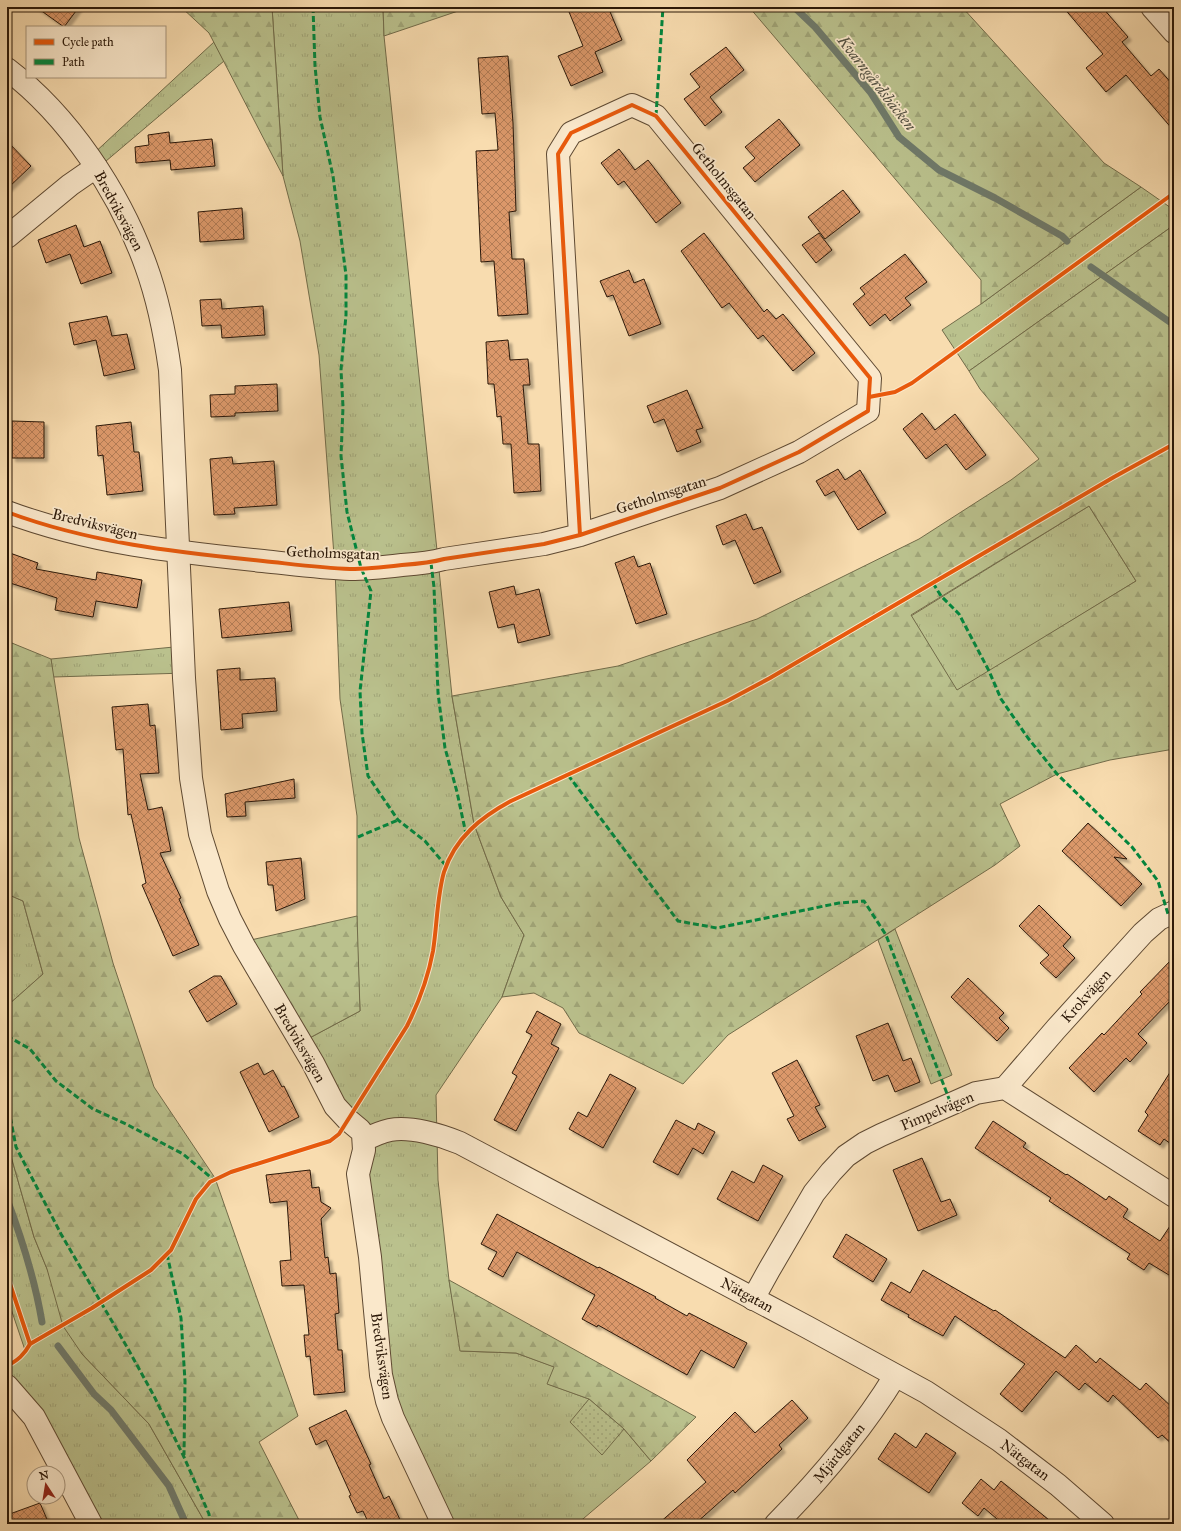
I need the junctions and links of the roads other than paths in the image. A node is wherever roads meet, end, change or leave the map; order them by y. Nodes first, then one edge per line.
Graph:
1 (1152, 7) edge
2 (1174, 32) edge
3 (7, 69) edge
4 (96, 167) junction
5 (7, 236) edge
6 (7, 512) edge
7 (580, 535) junction
8 (179, 552) junction
9 (1174, 912) edge
10 (1005, 1088) junction
11 (364, 1140) junction
12 (1174, 1196) edge
13 (753, 1299) junction
14 (895, 1376) junction
15 (7, 1386) edge
16 (91, 1524) edge
17 (443, 1524) edge
18 (776, 1524) edge
19 (1103, 1524) edge

1 - 2 street
3 - 4 street, Bredviksvägen
4 - 5 street
4 - 8 street, Bredviksvägen
6 - 8 street, Bredviksvägen
7 - 7 street, Getholmsgatan
7 - 8 street, Getholmsgatan
8 - 11 street, Bredviksvägen
9 - 10 street, Krokvägen
10 - 12 street
10 - 13 street, Pimpelvägen
11 - 13 street, Nätgatan
11 - 17 street, Bredviksvägen
13 - 14 street, Nätgatan
14 - 18 street, Mjärdgatan
14 - 19 street, Nätgatan
15 - 16 street

